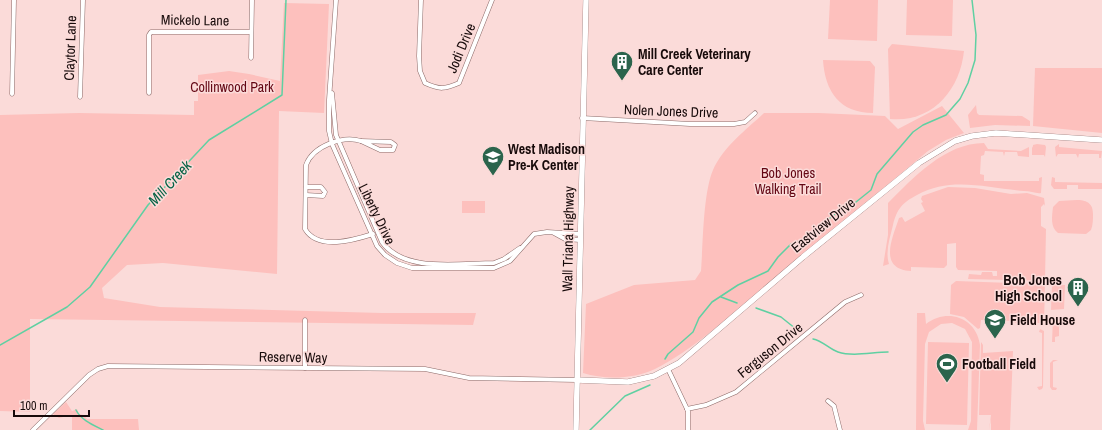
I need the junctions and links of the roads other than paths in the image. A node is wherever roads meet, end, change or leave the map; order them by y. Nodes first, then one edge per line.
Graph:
1 (14, 0) edge
2 (83, 0) edge
3 (252, 0) edge
4 (336, 0) edge
5 (421, 0) edge
6 (492, 0) edge
7 (586, 0) edge
8 (251, 32) junction
9 (251, 58) dead end
10 (331, 87) junction
11 (149, 93) dead end
12 (12, 94) dead end
13 (80, 97) dead end
14 (755, 113) dead end
15 (582, 118) junction
16 (1102, 140) edge
17 (361, 141) junction
18 (339, 142) junction
19 (332, 144) junction
20 (306, 186) junction
21 (306, 196) junction
22 (378, 233) junction
23 (372, 235) junction
24 (580, 237) junction
25 (521, 247) junction
26 (861, 295) dead end
27 (305, 320) dead end
28 (305, 368) junction
29 (668, 369) junction
30 (577, 380) junction
31 (828, 401) dead end
32 (687, 409) junction
33 (33, 430) edge
34 (576, 430) edge
35 (688, 430) edge
36 (840, 430) edge

1 - 12 street
2 - 13 street, Claytor Lane
3 - 8 street
4 - 10 street, Liberty Drive
5 - 6 street, Jodi Drive
7 - 15 street, Wall Triana Highway
8 - 9 street
8 - 11 street, Mickelo Lane
10 - 18 street, Liberty Drive
10 - 19 street, Liberty Drive
14 - 15 street, Nolen Jones Drive
15 - 24 street, Wall Triana Highway
16 - 29 street, Eastview Drive
17 - 17 street
17 - 18 street
18 - 19 street
18 - 22 street, Liberty Drive
19 - 20 street
19 - 23 street, Liberty Drive
20 - 21 street
20 - 21 street
21 - 23 street
22 - 23 street
22 - 25 street, Liberty Drive
23 - 25 street, Liberty Drive
24 - 25 street, Liberty Drive
24 - 30 street, Wall Triana Highway
26 - 32 street, Ferguson Drive
27 - 28 street
28 - 30 street, Reserve Way
28 - 33 street, Reserve Way
29 - 30 street, Eastview Drive
29 - 32 street
30 - 34 street, Wall Triana Highway
31 - 36 street
32 - 35 street

